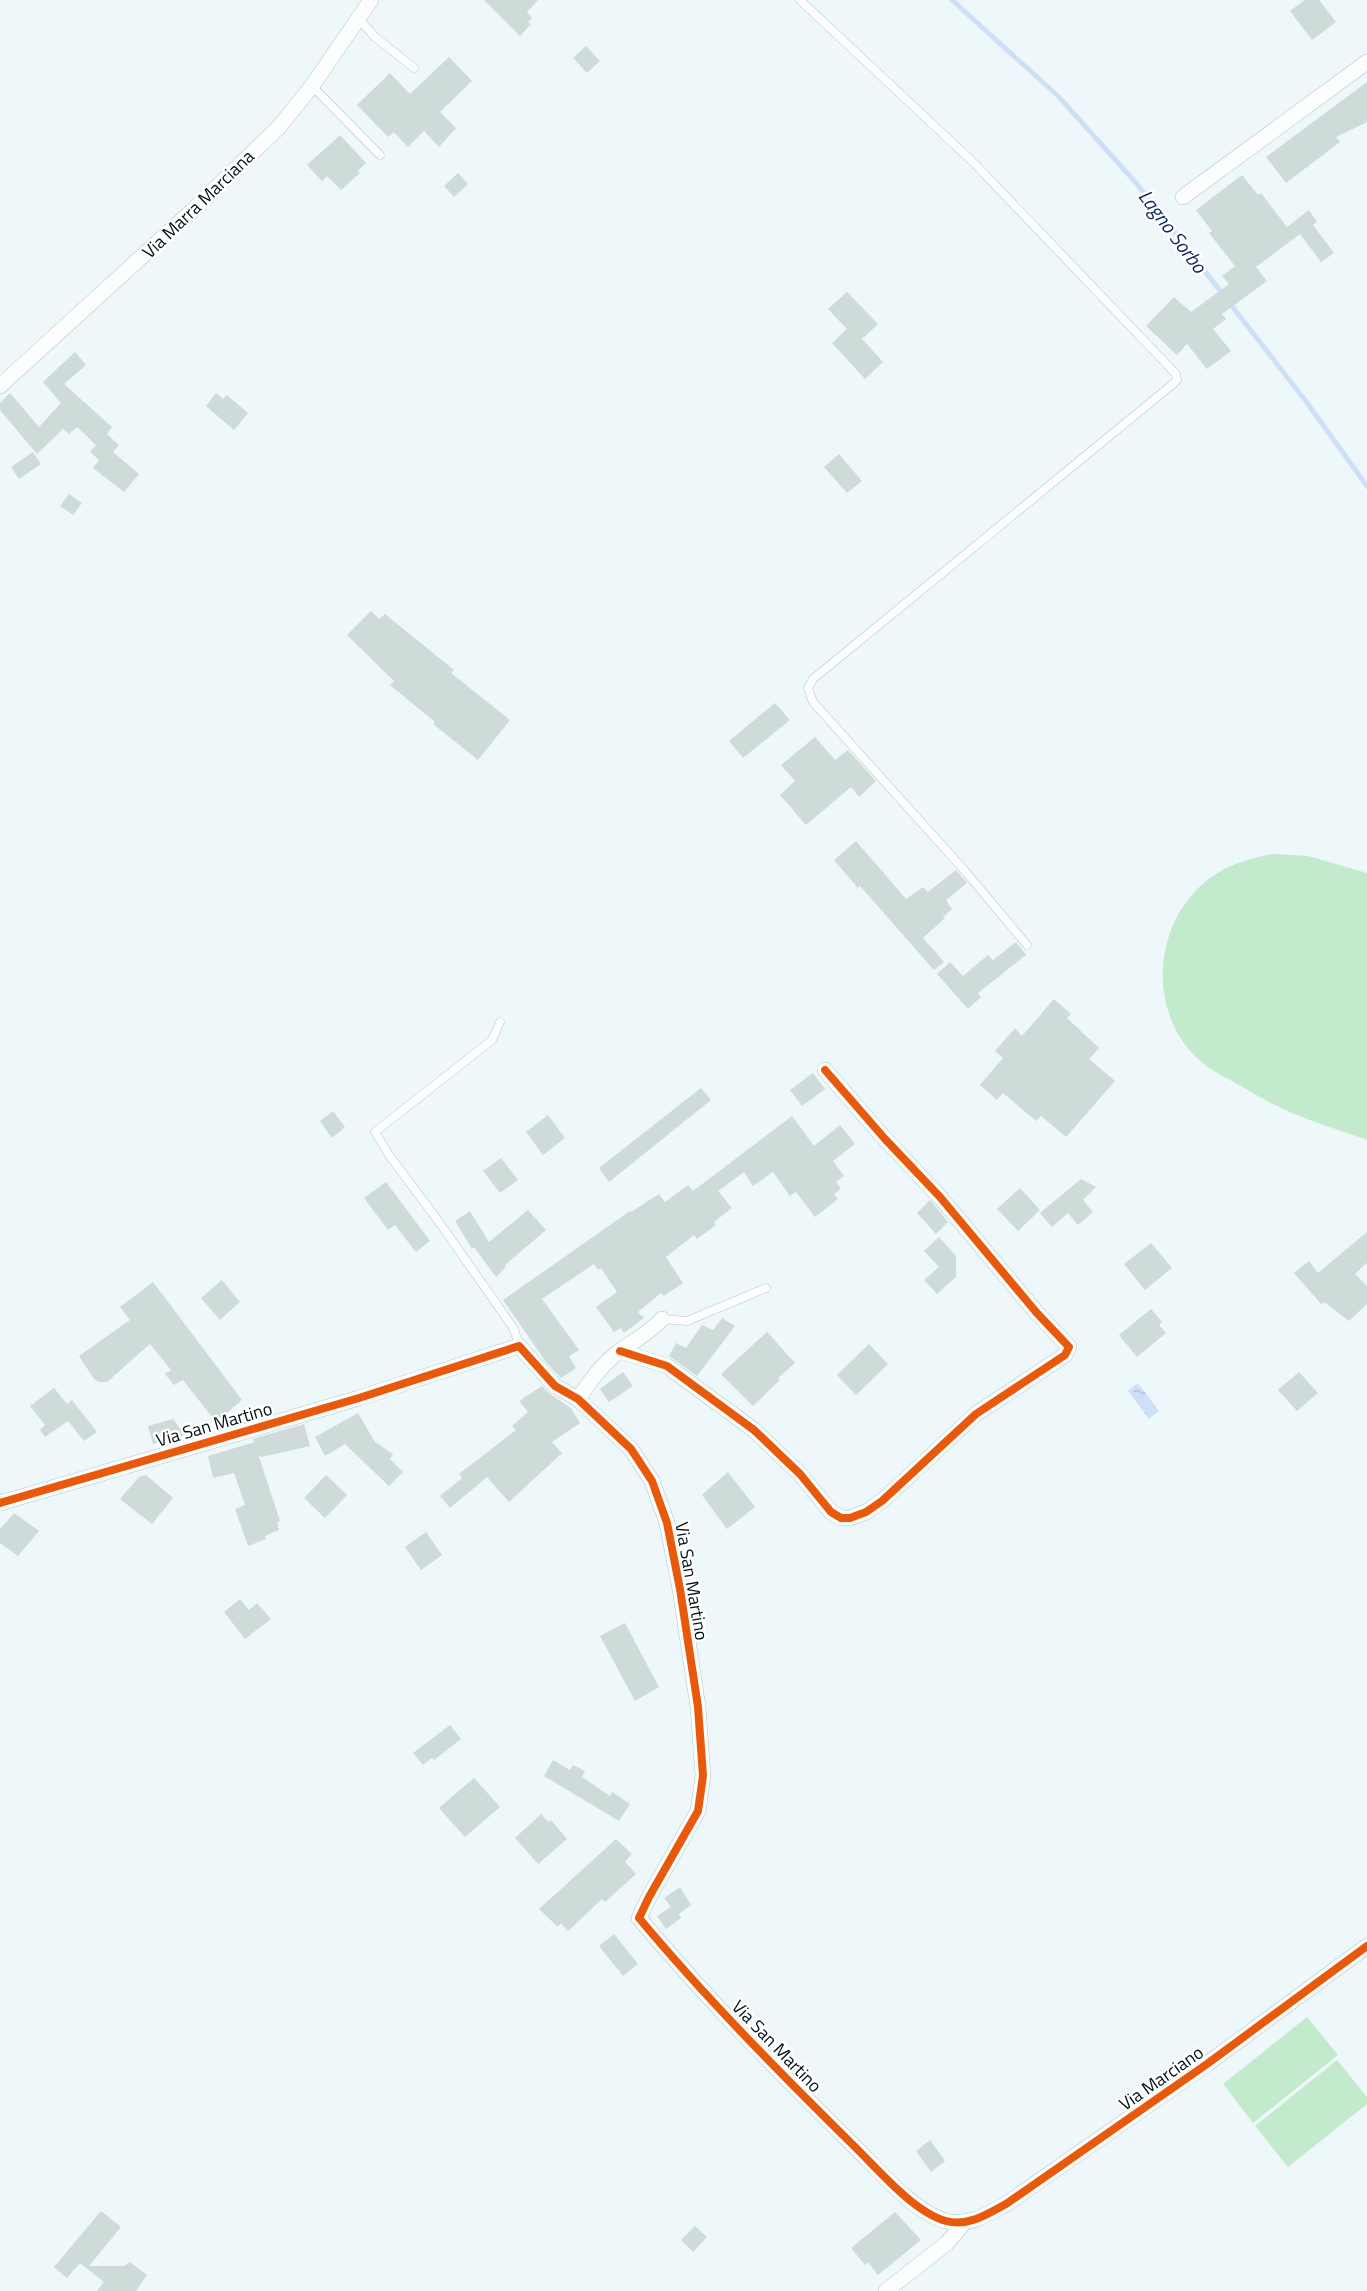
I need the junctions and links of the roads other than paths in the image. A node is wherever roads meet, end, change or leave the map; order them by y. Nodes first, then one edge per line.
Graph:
1 (371, 0) edge
2 (800, 0) edge
3 (359, 19) junction
4 (1367, 62) edge
5 (414, 68) dead end
6 (312, 86) junction
7 (380, 155) dead end
8 (1184, 197) dead end
9 (0, 386) edge
10 (1027, 945) dead end
11 (500, 1022) dead end
12 (825, 1070) dead end
13 (766, 1288) dead end
14 (662, 1319) joint
15 (519, 1346) junction
16 (620, 1351) junction
17 (578, 1399) junction
18 (0, 1503) edge
19 (1367, 1946) edge
20 (964, 2223) junction
21 (886, 2291) edge

1 - 3 street, Via Marra Marciana
2 - 10 lane
3 - 5 lane
3 - 6 street, Via Marra Marciana
4 - 8 street
6 - 7 lane
6 - 9 street, Via Marra Marciana
11 - 15 lane
12 - 16 street
13 - 14 lane
14 - 16 street
15 - 17 street, Via San Martino
15 - 18 street, Via San Martino
16 - 17 street
17 - 20 street, Via San Martino
19 - 20 street, Via Marciano
20 - 21 street

